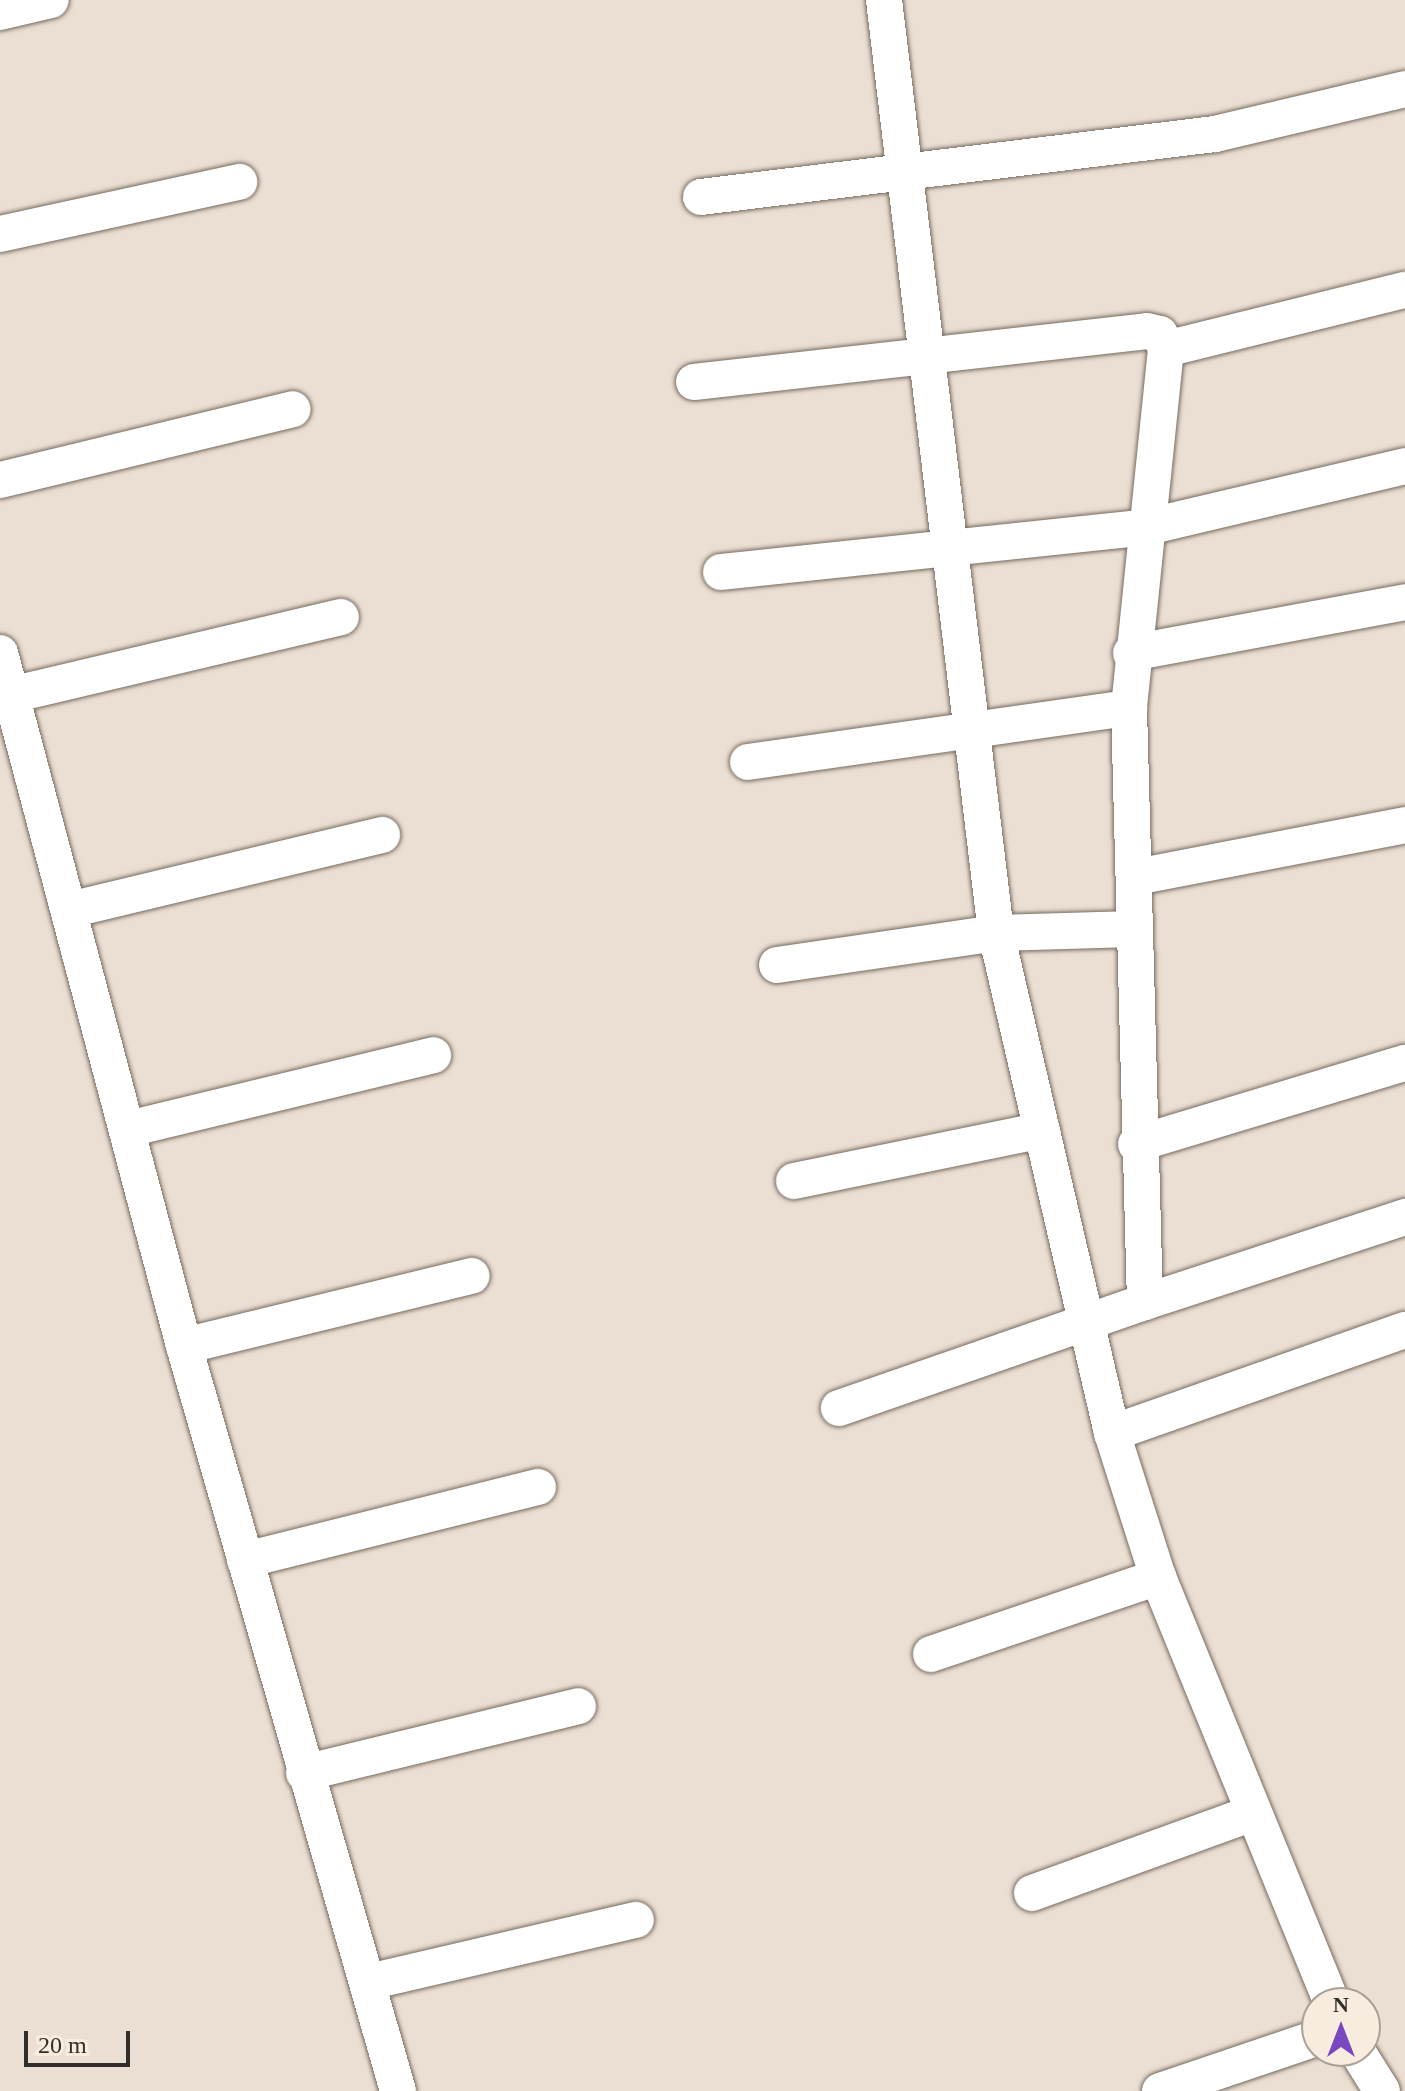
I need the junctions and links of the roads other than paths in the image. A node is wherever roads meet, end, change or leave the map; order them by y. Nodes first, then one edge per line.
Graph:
1 (51, 0) edge
2 (884, 0) edge
3 (0, 12) edge
4 (1405, 89) edge
5 (905, 174) junction
6 (239, 182) dead end
7 (701, 197) dead end
8 (0, 234) edge
9 (1405, 290) edge
10 (1166, 349) junction
11 (928, 361) junction
12 (694, 382) dead end
13 (293, 409) dead end
14 (1405, 466) edge
15 (0, 480) edge
16 (1147, 527) junction
17 (950, 551) junction
18 (721, 572) dead end
19 (1405, 602) edge
20 (341, 617) dead end
21 (0, 653) edge
22 (1131, 653) junction
23 (11, 695) junction
24 (1129, 708) junction
25 (972, 728) junction
26 (748, 762) dead end
27 (1405, 825) edge
28 (382, 835) dead end
29 (1136, 877) junction
30 (69, 910) junction
31 (1134, 929) junction
32 (996, 933) junction
33 (777, 965) dead end
34 (433, 1055) dead end
35 (1405, 1063) edge
36 (128, 1129) junction
37 (1042, 1130) junction
38 (1136, 1144) junction
39 (794, 1181) dead end
40 (1405, 1217) edge
41 (472, 1276) dead end
42 (1145, 1302) junction
43 (1087, 1326) junction
44 (1405, 1330) edge
45 (184, 1346) junction
46 (839, 1408) dead end
47 (1112, 1433) junction
48 (538, 1487) dead end
49 (245, 1560) junction
50 (1158, 1577) junction
51 (931, 1654) dead end
52 (578, 1706) dead end
53 (304, 1773) junction
54 (1250, 1814) junction
55 (1032, 1893) dead end
56 (636, 1920) dead end
57 (369, 1982) junction
58 (1325, 1987) edge
59 (1301, 2043) edge
60 (1367, 2067) edge
61 (398, 2091) edge
62 (1160, 2091) edge
63 (1382, 2091) edge

1 - 3 street
2 - 5 street
4 - 5 street
5 - 7 street
5 - 11 street
6 - 8 street
9 - 10 street
10 - 11 street
10 - 16 street
11 - 12 street
11 - 17 street
13 - 15 street
14 - 16 street
16 - 17 street
16 - 22 street
17 - 18 street
17 - 25 street
19 - 22 street
20 - 23 street
21 - 23 street
22 - 24 street
23 - 30 street
24 - 25 street
24 - 29 street
25 - 26 street
25 - 32 street
27 - 29 street
28 - 30 street
29 - 31 street
30 - 36 street
31 - 32 street
31 - 38 street
32 - 33 street
32 - 37 street
34 - 36 street
35 - 38 street
36 - 45 street
37 - 39 street
37 - 43 street
38 - 42 street
40 - 42 street
41 - 45 street
42 - 43 street
43 - 46 street
43 - 47 street
44 - 47 street
45 - 49 street
47 - 50 street
48 - 49 street
49 - 53 street
50 - 51 street
50 - 54 street
52 - 53 street
53 - 57 street
54 - 55 street
54 - 58 street
56 - 57 street
57 - 61 street
59 - 62 street
60 - 63 street

